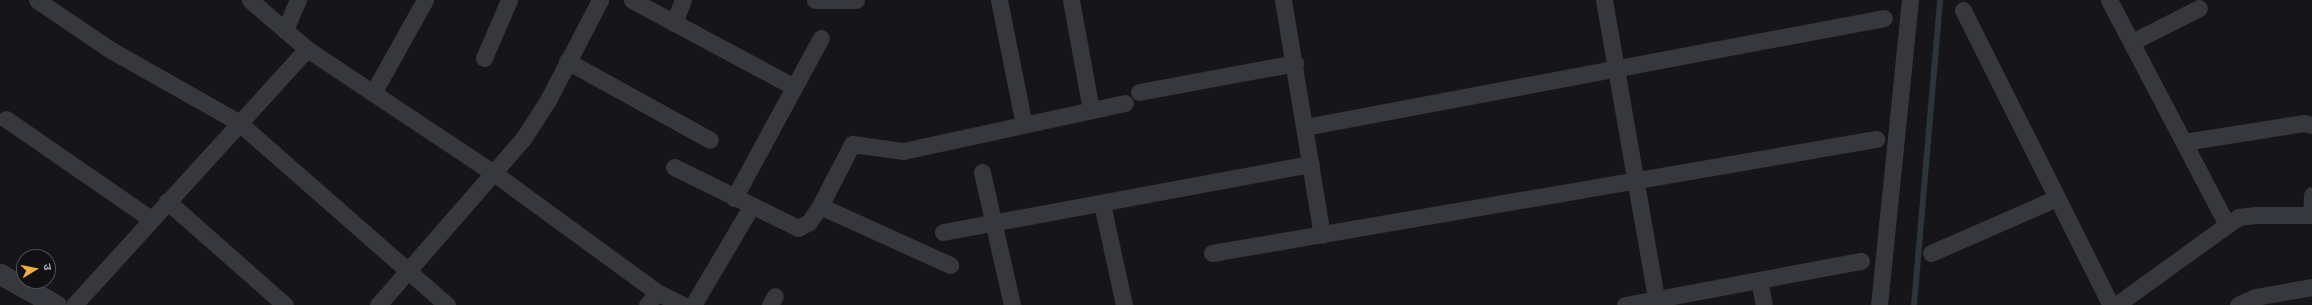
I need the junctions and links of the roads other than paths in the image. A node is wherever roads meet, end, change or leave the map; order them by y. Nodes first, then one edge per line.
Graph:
1 (37, 0) edge
2 (250, 0) edge
3 (298, 0) edge
4 (425, 0) edge
5 (509, 0) edge
6 (600, 0) edge
7 (632, 0) edge
8 (683, 0) edge
9 (815, 0) edge
10 (856, 0) edge
11 (999, 0) edge
12 (1071, 0) edge
13 (1283, 0) edge
14 (1604, 0) edge
15 (1910, 0) edge
16 (2109, 0) edge
17 (2199, 8) dead end
18 (1963, 10) dead end
19 (1884, 18) dead end
20 (674, 23) junction
21 (285, 30) junction
22 (821, 38) dead end
23 (2132, 42) junction
24 (307, 49) junction
25 (484, 58) dead end
26 (567, 61) junction
27 (1295, 63) junction
28 (1616, 68) junction
29 (794, 87) junction
30 (1139, 92) dead end
31 (373, 93) junction
32 (1125, 103) dead end
33 (1091, 110) junction
34 (6, 119) dead end
35 (238, 122) junction
36 (1024, 125) junction
37 (2312, 126) edge
38 (1304, 127) junction
39 (1876, 138) dead end
40 (710, 140) dead end
41 (2184, 142) junction
42 (1311, 164) junction
43 (674, 167) dead end
44 (982, 172) dead end
45 (495, 174) junction
46 (1636, 180) junction
47 (2312, 195) edge
48 (734, 198) junction
49 (2057, 198) junction
50 (167, 201) junction
51 (1102, 204) junction
52 (820, 206) junction
53 (751, 207) junction
54 (2311, 215) edge
55 (151, 219) junction
56 (993, 223) junction
57 (2227, 224) junction
58 (943, 232) dead end
59 (1322, 235) junction
60 (1212, 253) dead end
61 (1931, 253) dead end
62 (1861, 261) dead end
63 (950, 265) dead end
64 (409, 273) junction
65 (0, 274) edge
66 (1760, 280) junction
67 (2312, 287) edge
68 (652, 299) edge
69 (1657, 302) edge
70 (56, 305) edge
71 (74, 305) edge
72 (285, 305) edge
73 (378, 305) edge
74 (447, 305) edge
75 (683, 305) edge
76 (693, 305) edge
77 (1012, 305) edge
78 (1124, 305) edge
79 (1625, 305) edge
80 (1764, 305) edge
81 (1879, 305) edge
82 (2111, 305) edge
83 (2116, 305) edge
84 (2238, 305) edge

1 - 35 street
2 - 21 street
3 - 21 street
4 - 31 street
5 - 25 street
6 - 26 street
7 - 20 street
8 - 20 street
9 - 10 street
11 - 36 street
12 - 33 street
13 - 27 street
14 - 28 street
15 - 81 street
16 - 23 street
17 - 23 street
18 - 49 street
19 - 28 street
20 - 29 street
21 - 24 street
22 - 29 street
23 - 41 street
24 - 31 street
24 - 35 street
26 - 40 street
26 - 45 street
27 - 30 street
27 - 38 street
28 - 38 street
28 - 46 street
29 - 48 street
31 - 45 street
32 - 33 street
33 - 36 street
34 - 55 street
35 - 50 street
35 - 64 street
36 - 52 street
37 - 41 street
38 - 42 street
39 - 46 street
41 - 57 street
42 - 51 street
42 - 59 street
43 - 48 street
44 - 56 street
45 - 64 street
45 - 68 street
46 - 59 street
46 - 69 street
47 - 54 street
48 - 53 street
49 - 61 street
49 - 82 street
50 - 55 street
50 - 72 street
51 - 56 street
51 - 78 street
52 - 53 street
52 - 63 street
53 - 76 street
54 - 57 street
55 - 71 street
56 - 58 street
56 - 77 street
57 - 83 street
59 - 60 street
62 - 66 street
64 - 73 street
64 - 74 street
65 - 70 street
66 - 69 street
66 - 80 street
67 - 84 street
68 - 75 street
69 - 79 street

